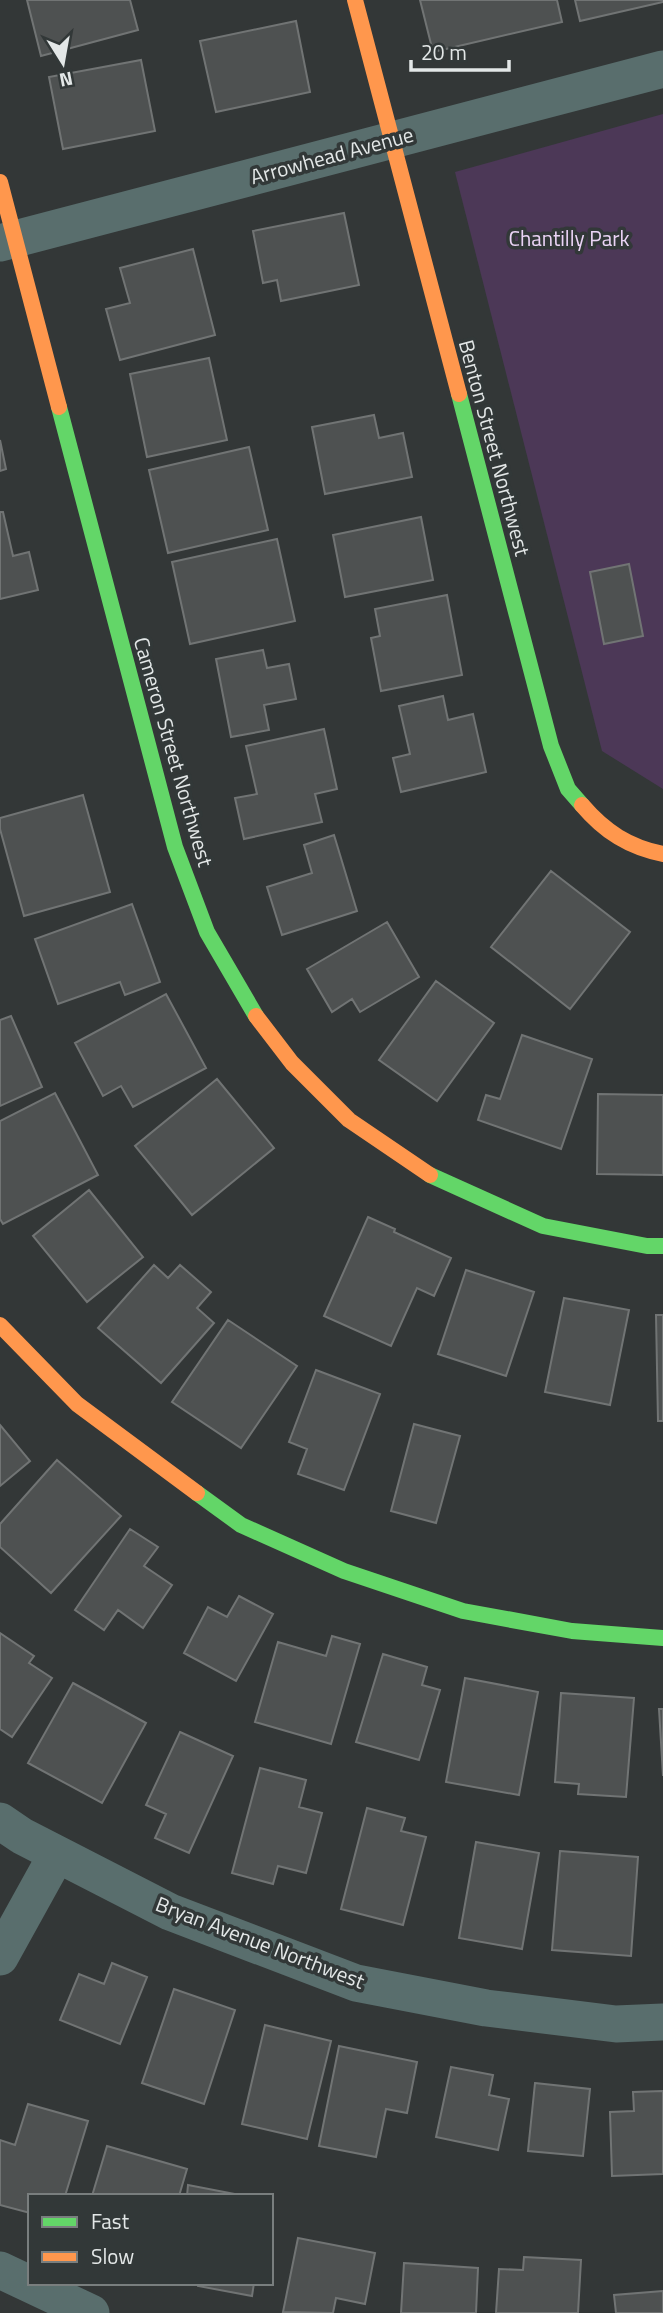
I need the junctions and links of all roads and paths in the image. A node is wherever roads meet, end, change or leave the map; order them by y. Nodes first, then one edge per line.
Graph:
1 (355, 0) edge
2 (663, 69) edge
3 (391, 140) junction
4 (0, 181) edge
5 (7, 241) edge
6 (663, 855) edge
7 (663, 1246) edge
8 (0, 1325) edge
9 (663, 1637) edge
10 (0, 1821) edge
11 (57, 1854) junction
12 (0, 1957) edge
13 (663, 2022) edge
14 (0, 2270) edge
15 (28, 2283) edge
16 (32, 2285) edge
17 (91, 2313) edge

1 - 3 street, Benton Street Northwest
2 - 3 street, Arrowhead Avenue
3 - 5 street, Arrowhead Avenue
3 - 6 street, Benton Street Northwest
4 - 5 street, Cameron Street Northwest
5 - 7 street, Cameron Street Northwest
8 - 9 street
10 - 11 street, Bryan Avenue Northwest
11 - 12 street
11 - 13 street, Bryan Avenue Northwest
14 - 15 street
16 - 17 street

